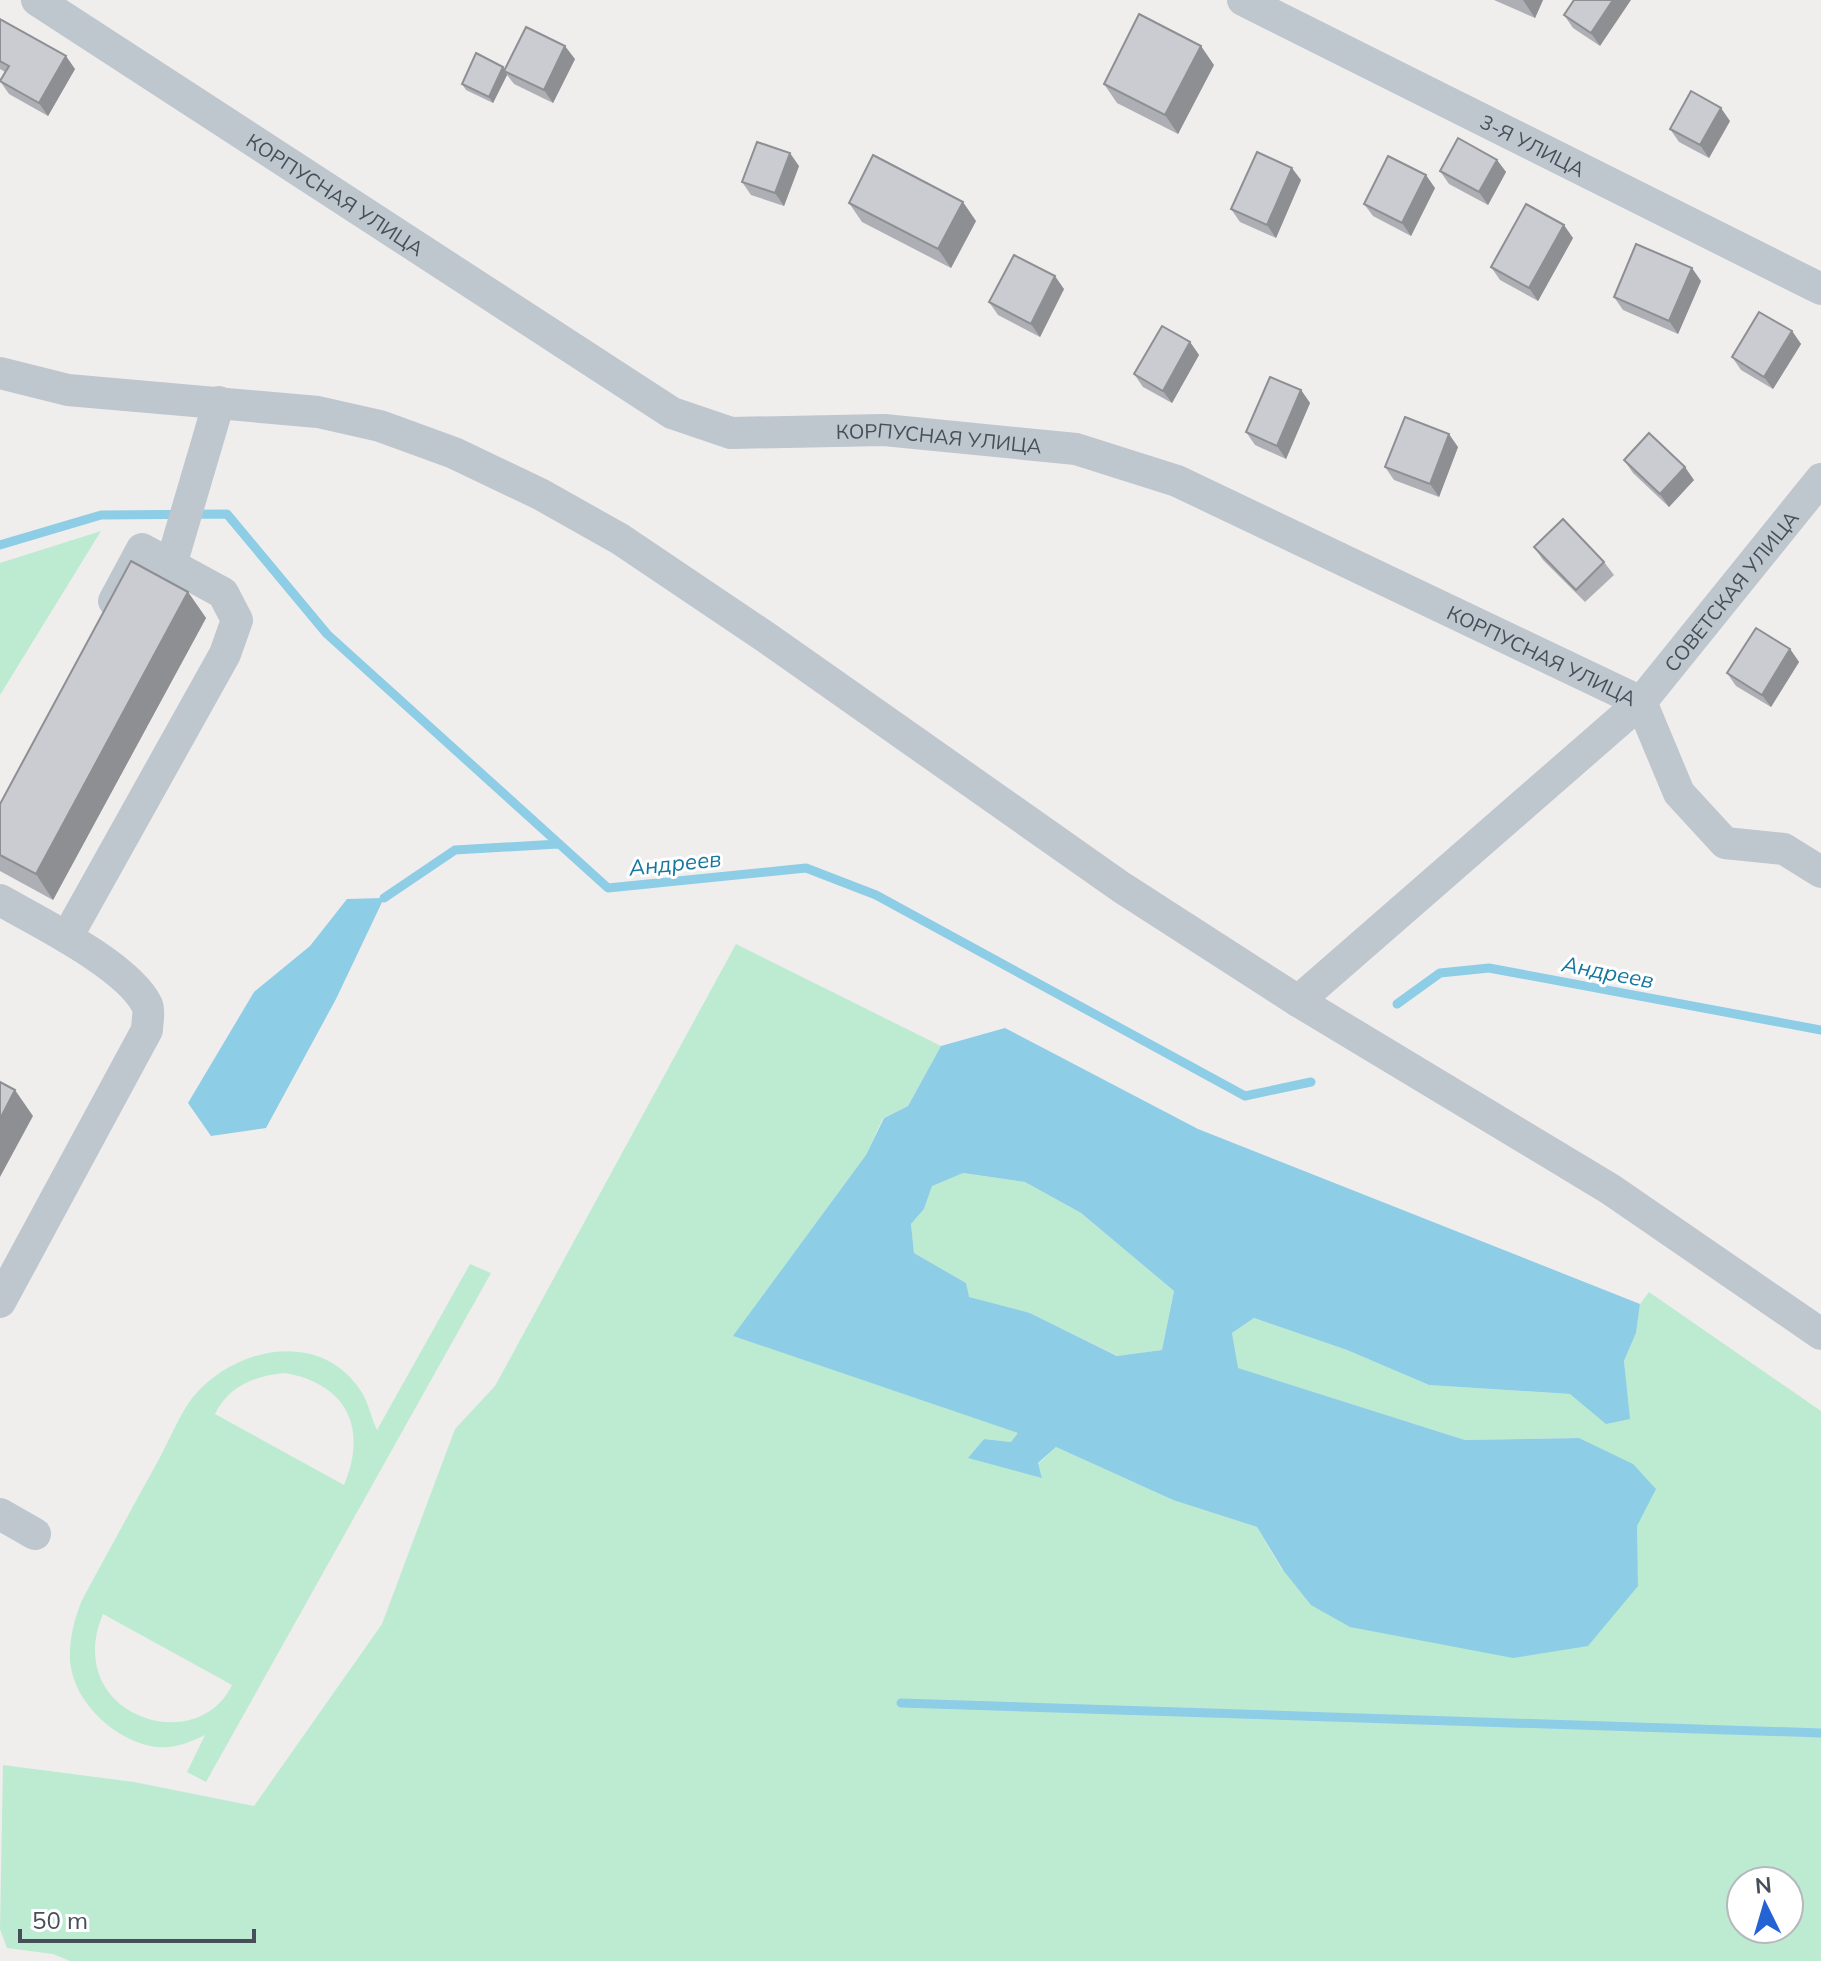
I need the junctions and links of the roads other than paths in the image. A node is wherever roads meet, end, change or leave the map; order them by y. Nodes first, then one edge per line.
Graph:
1 (37, 0) edge
2 (1243, 0) edge
3 (1821, 289) edge
4 (0, 373) edge
5 (219, 402) junction
6 (1821, 479) edge
7 (171, 565) junction
8 (97, 633) edge
9 (1641, 702) junction
10 (1821, 872) edge
11 (0, 900) edge
12 (67, 937) junction
13 (1298, 1001) junction
14 (0, 1302) edge
15 (1821, 1334) edge
16 (0, 1514) edge
17 (35, 1534) dead end

1 - 9 street, КОРПУСНАЯ УЛИЦА
2 - 3 street, 3-Я УЛИЦА
4 - 5 street
5 - 7 street
5 - 13 street
6 - 9 street, СОВЕТСКАЯ УЛИЦА
7 - 8 street
7 - 12 street
9 - 10 street, КОРПУСНАЯ УЛИЦА
9 - 13 street, СОВЕТСКАЯ УЛИЦА
11 - 12 street
12 - 14 street
13 - 15 street
16 - 17 street

